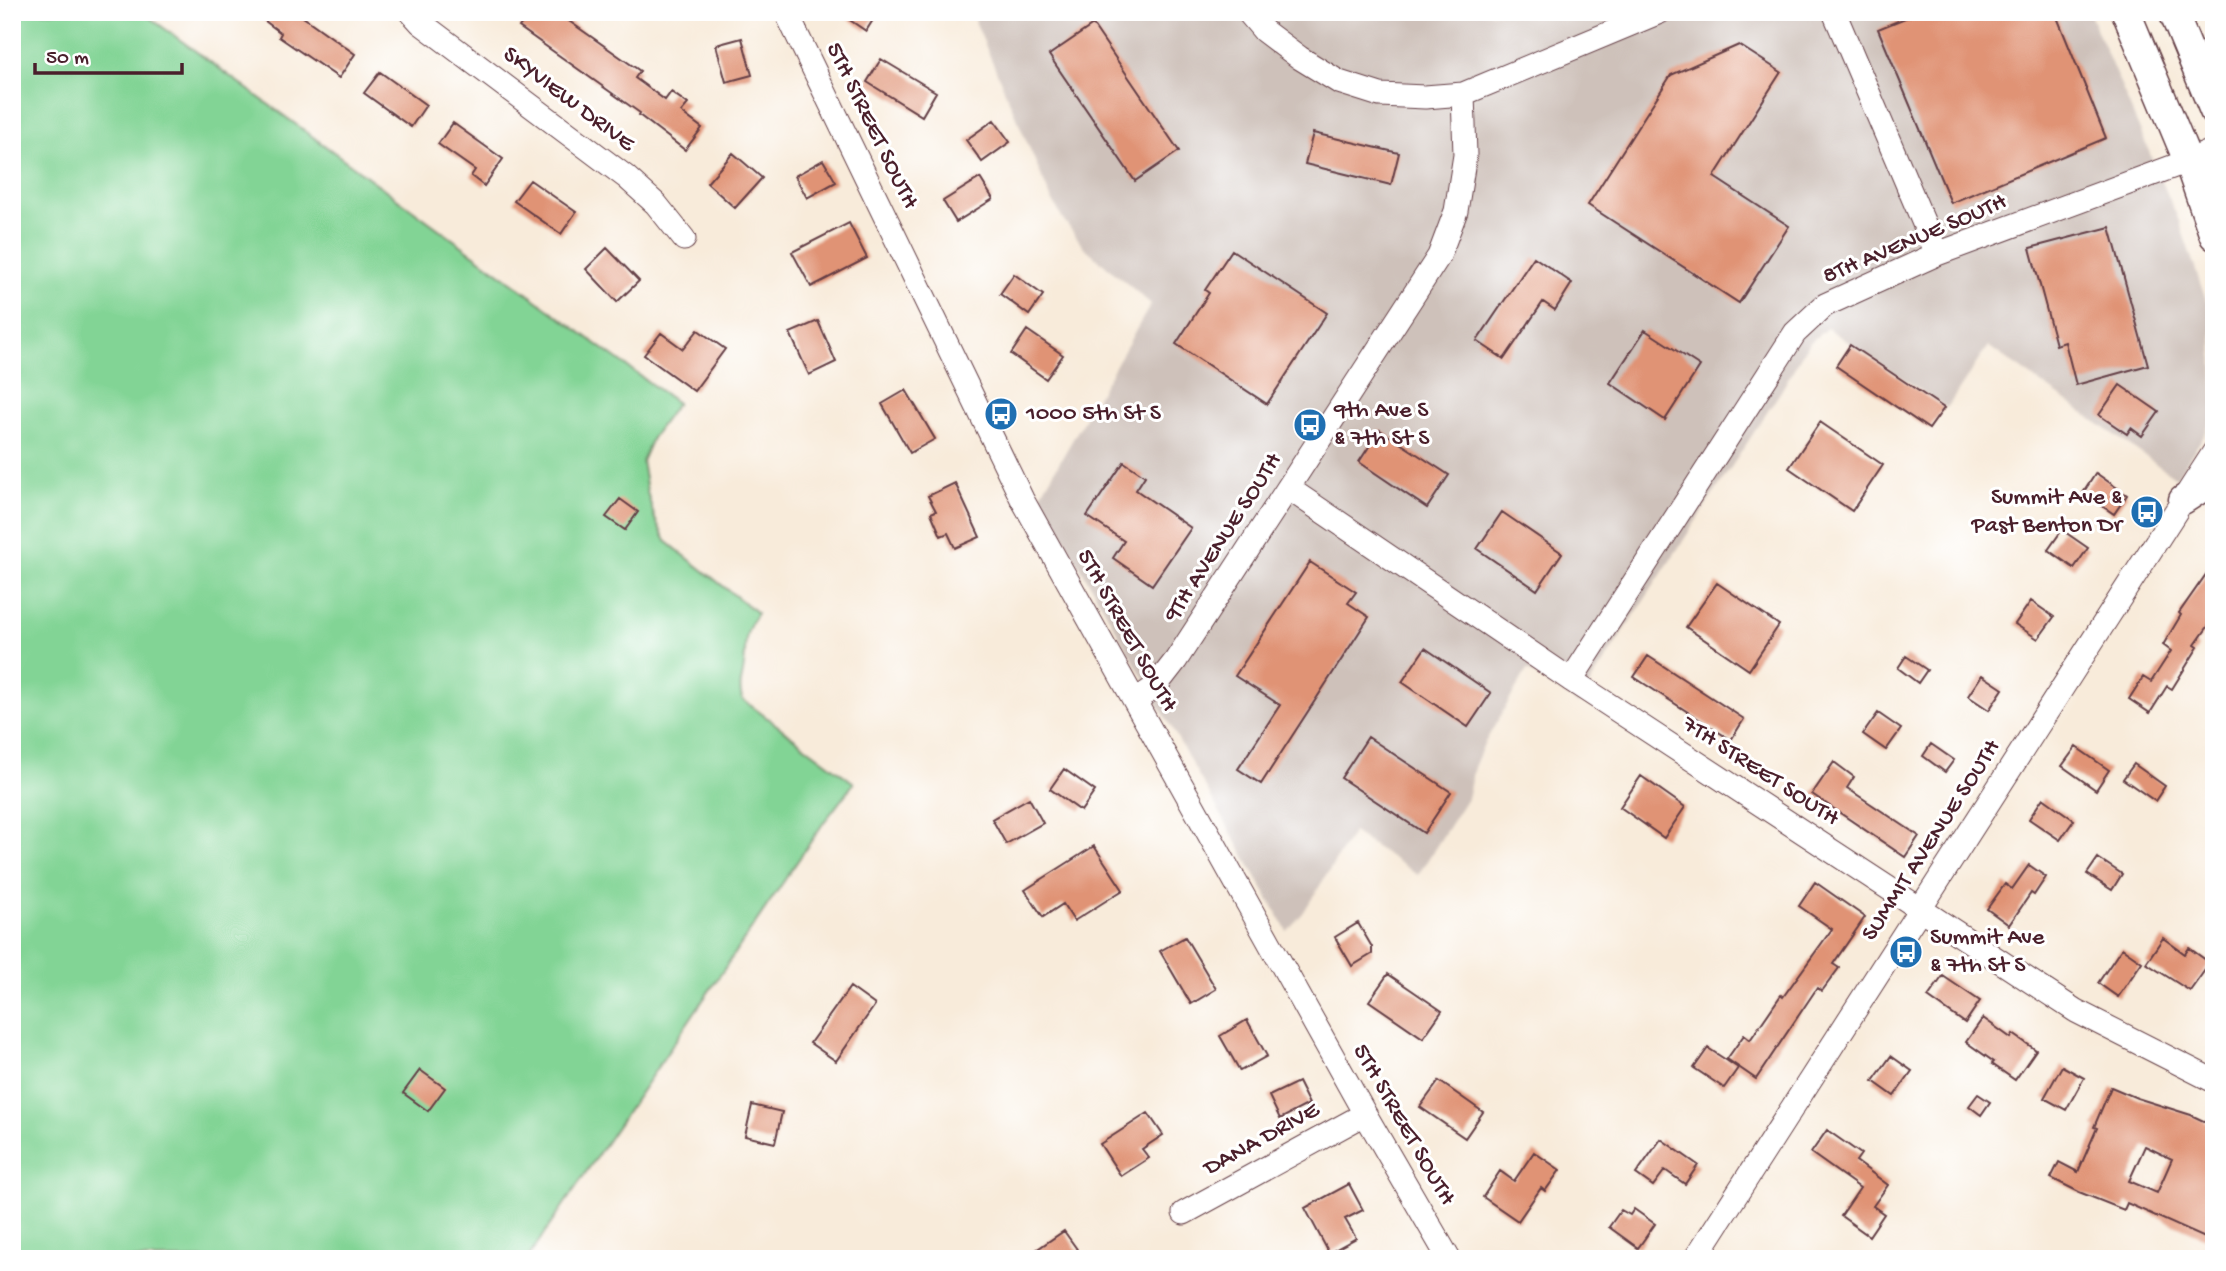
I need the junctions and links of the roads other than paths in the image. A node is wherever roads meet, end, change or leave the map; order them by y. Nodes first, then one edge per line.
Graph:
1 (411, 12) edge
2 (786, 12) edge
3 (1248, 12) edge
4 (1660, 12) edge
5 (1834, 12) edge
6 (2126, 12) edge
7 (2173, 12) edge
8 (1463, 94) junction
9 (2214, 111) edge
10 (2214, 149) edge
11 (2188, 162) junction
12 (2214, 236) edge
13 (684, 239) dead end
14 (1937, 254) junction
15 (2214, 453) edge
16 (2214, 484) edge
17 (1288, 488) junction
18 (2183, 500) junction
19 (1571, 680) junction
20 (1135, 701) junction
21 (1919, 908) junction
22 (2214, 1081) edge
23 (1365, 1114) junction
24 (1184, 1213) dead end
25 (1449, 1259) edge
26 (1695, 1259) edge

1 - 13 street, SKYVIEW DRIVE
2 - 20 street, 5TH STREET SOUTH
3 - 8 street
4 - 8 street
5 - 14 street
6 - 11 main road
7 - 9 main road
8 - 17 street, 9TH AVENUE SOUTH
10 - 11 street, 8TH AVENUE SOUTH
11 - 12 main road
11 - 14 street, 8TH AVENUE SOUTH
14 - 19 street, 8TH AVENUE SOUTH
15 - 18 street, SUMMIT AVENUE SOUTH
16 - 18 main road
17 - 19 street, 7TH STREET SOUTH
17 - 20 street, 9TH AVENUE SOUTH
18 - 21 street, SUMMIT AVENUE SOUTH
19 - 21 street, 7TH STREET SOUTH
20 - 23 street, 5TH STREET SOUTH
21 - 22 street, 7TH STREET SOUTH
21 - 26 street, SUMMIT AVENUE SOUTH
23 - 24 street, DANA DRIVE
23 - 25 street, 5TH STREET SOUTH

